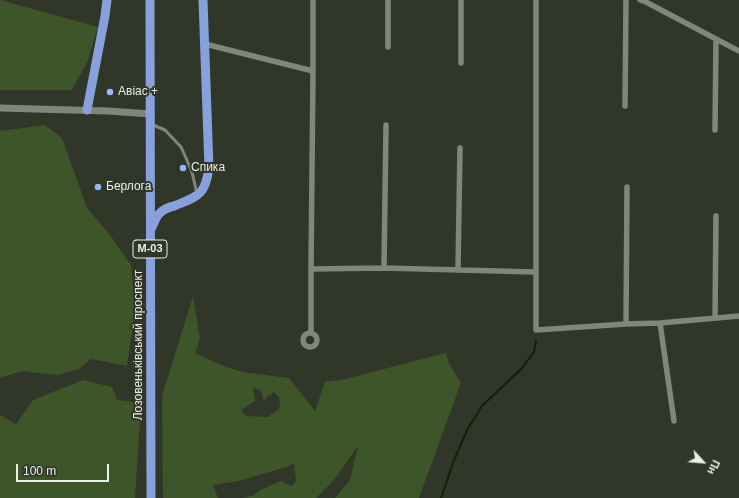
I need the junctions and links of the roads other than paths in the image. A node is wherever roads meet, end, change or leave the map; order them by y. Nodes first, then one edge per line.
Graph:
1 (107, 0) edge
2 (150, 0) edge
3 (203, 0) edge
4 (313, 0) edge
5 (388, 0) edge
6 (461, 0) edge
7 (536, 0) edge
8 (626, 0) edge
9 (640, 0) edge
10 (716, 39) junction
11 (205, 44) junction
12 (388, 47) dead end
13 (739, 51) edge
14 (460, 63) dead end
15 (313, 71) junction
16 (625, 106) dead end
17 (0, 108) edge
18 (87, 110) junction
19 (151, 114) junction
20 (151, 124) junction
21 (386, 125) dead end
22 (715, 130) dead end
23 (460, 148) dead end
24 (627, 187) dead end
25 (197, 196) junction
26 (716, 216) dead end
27 (150, 230) junction
28 (384, 268) junction
29 (311, 269) junction
30 (458, 269) junction
31 (536, 272) junction
32 (739, 316) edge
33 (715, 318) junction
34 (660, 323) junction
35 (626, 324) junction
36 (311, 332) dead end
37 (674, 421) dead end
38 (151, 498) edge

1 - 18 highway
2 - 19 highway, Лозовеньківський проспект / М-03
3 - 11 highway
4 - 15 street
5 - 12 street
6 - 14 street
7 - 31 street
8 - 16 street
9 - 10 street
10 - 13 street
10 - 22 street
11 - 15 street
11 - 25 highway
15 - 29 street
17 - 18 street
18 - 19 street
19 - 20 highway, Лозовеньківський проспект / М-03
20 - 25 lane
20 - 27 highway, Лозовеньківський проспект / М-03
21 - 28 street
23 - 30 street
24 - 35 street
25 - 27 highway
26 - 33 street
27 - 38 highway, Лозовеньківський проспект / М-03
28 - 29 street
28 - 30 street
29 - 36 street
30 - 31 street
31 - 35 street
32 - 33 street
33 - 34 street
34 - 35 street
34 - 37 street

